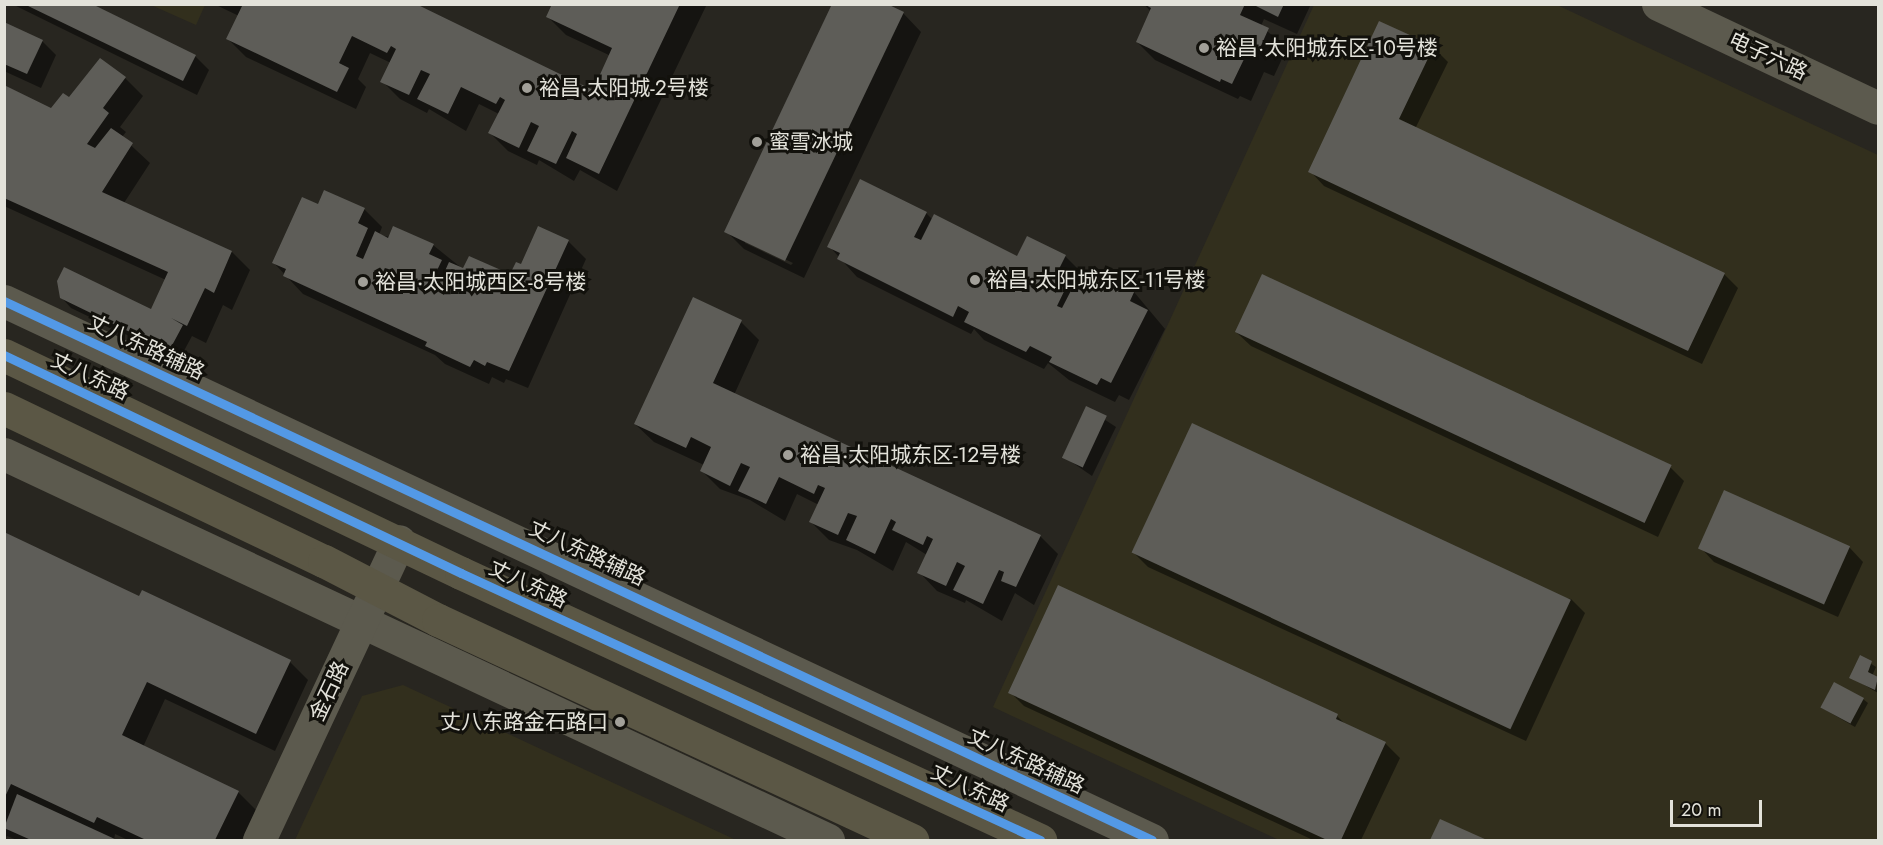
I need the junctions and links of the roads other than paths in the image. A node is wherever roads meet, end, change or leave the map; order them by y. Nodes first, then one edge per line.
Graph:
1 (1658, 4) edge
2 (1878, 108) edge
3 (4, 301) edge
4 (4, 355) edge
5 (4, 408) edge
6 (4, 454) edge
7 (399, 541) junction
8 (377, 589) junction
9 (360, 624) junction
10 (259, 840) edge
11 (828, 840) edge
12 (912, 840) edge
13 (1040, 840) edge
14 (1152, 840) edge

1 - 2 street, 电子六路
3 - 14 street, 丈八东路辅路
4 - 7 main road, 丈八东路
5 - 8 main road
6 - 9 street
7 - 8 street, 金石路
7 - 13 main road, 丈八东路
8 - 9 street, 金石路
8 - 12 main road
9 - 10 street, 金石路
9 - 11 street

